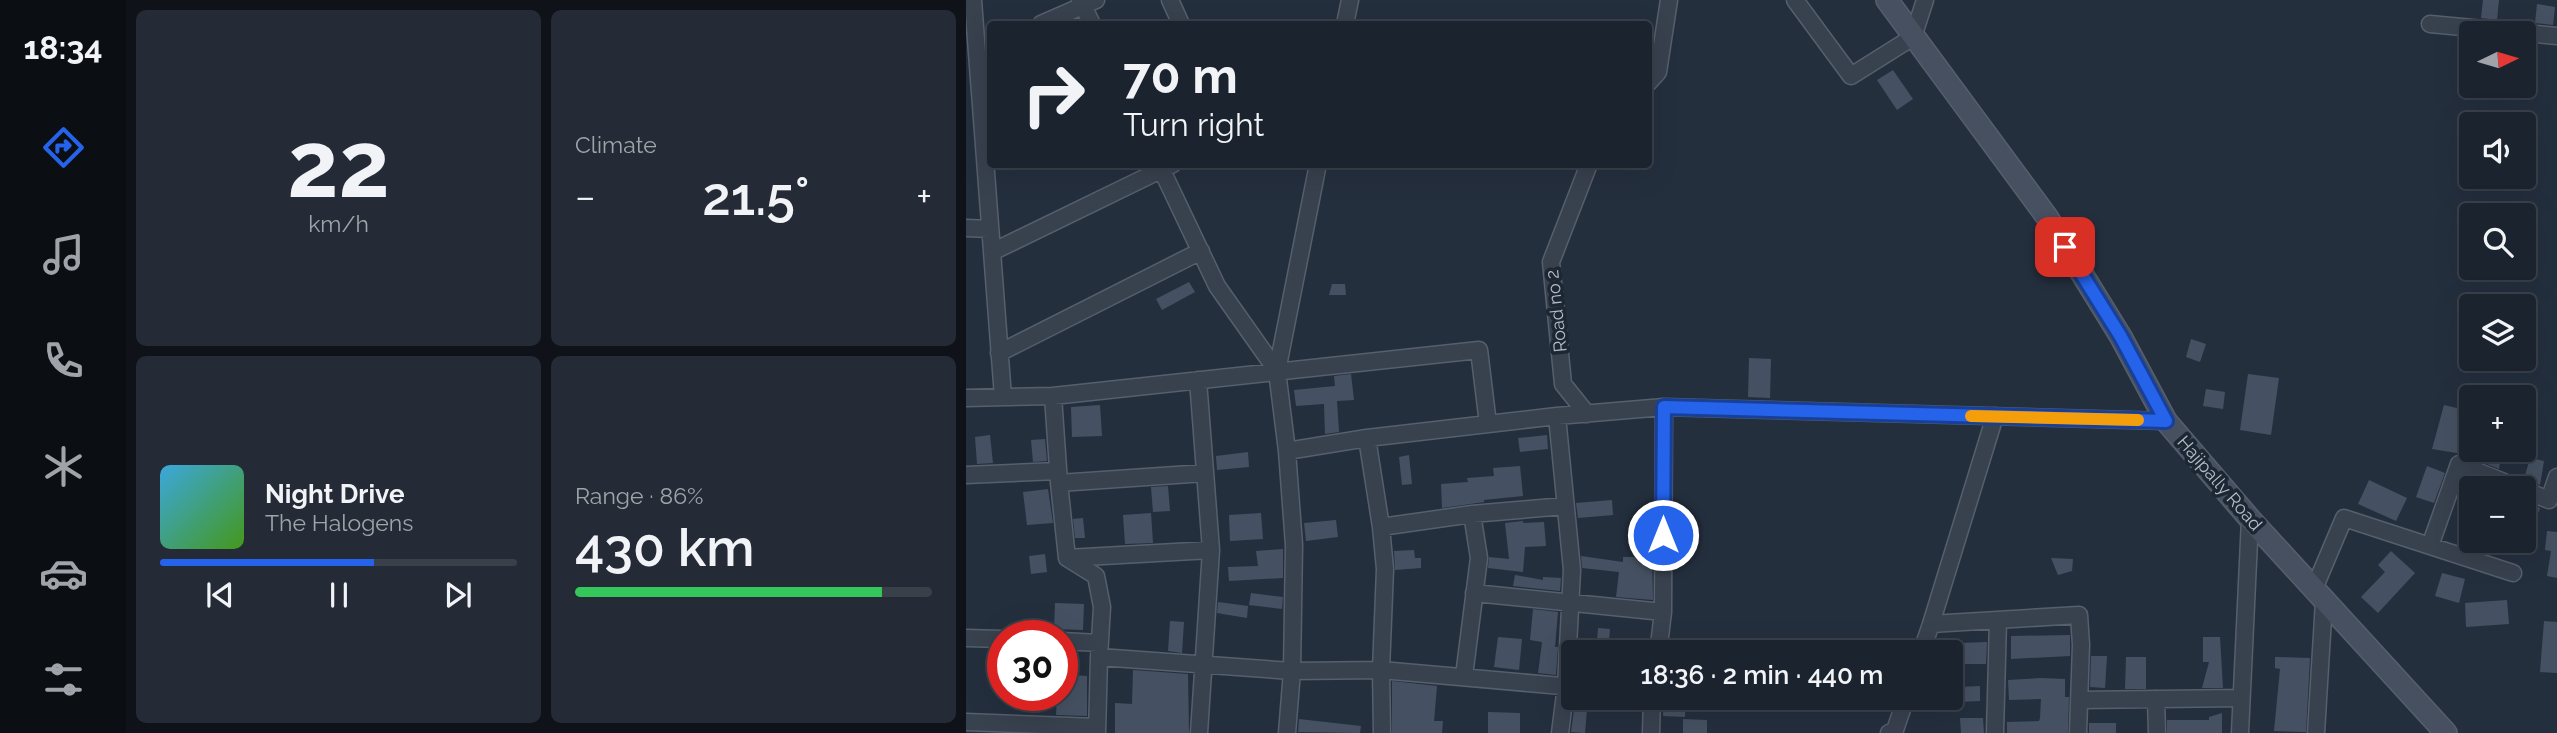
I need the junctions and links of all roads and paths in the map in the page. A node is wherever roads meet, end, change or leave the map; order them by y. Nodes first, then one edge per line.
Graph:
1 (973, 0) edge
2 (1170, 0) edge
3 (1350, 0) edge
4 (1669, 0) edge
5 (1795, 0) edge
6 (1887, 0) edge
7 (1925, 0) edge
8 (1086, 2) edge
9 (1047, 21) edge
10 (1091, 21) edge
11 (1180, 21) edge
12 (1346, 21) edge
13 (2430, 24) dead end
14 (1913, 37) junction
15 (2557, 37) edge
16 (978, 58) edge
17 (1652, 79) edge
18 (987, 139) edge
19 (988, 168) edge
20 (1163, 168) edge
21 (1165, 168) edge
22 (1317, 168) edge
23 (1587, 168) edge
24 (966, 228) edge
25 (990, 229) junction
26 (992, 251) junction
27 (1201, 251) junction
28 (999, 353) junction
29 (1277, 371) junction
30 (1198, 380) junction
31 (1054, 396) junction
32 (1003, 397) junction
33 (966, 398) edge
34 (1664, 407) junction
35 (1587, 414) junction
36 (1557, 416) junction
37 (1995, 416) junction
38 (2166, 421) junction
39 (1488, 424) junction
40 (1367, 438) junction
41 (1287, 451) junction
42 (1205, 473) junction
43 (966, 475) edge
44 (2489, 476) edge
45 (1058, 477) junction
46 (2557, 477) edge
47 (2536, 495) edge
48 (1565, 506) junction
49 (1472, 514) junction
50 (2250, 519) junction
51 (1381, 527) junction
52 (2430, 546) junction
53 (1211, 550) junction
54 (1067, 558) junction
55 (2512, 573) dead end
56 (1474, 593) junction
57 (2319, 595) junction
58 (1570, 602) junction
59 (1663, 612) junction
60 (1998, 620) junction
61 (1931, 624) junction
62 (966, 638) edge
63 (987, 639) edge
64 (1570, 640) edge
65 (1660, 640) edge
66 (1925, 640) edge
67 (1078, 645) edge
68 (1099, 650) junction
69 (1203, 664) junction
70 (1381, 670) junction
71 (1292, 671) junction
72 (1464, 676) junction
73 (1561, 685) edge
74 (2241, 698) junction
75 (2157, 699) junction
76 (2079, 700) junction
77 (1564, 710) edge
78 (1652, 710) edge
79 (1902, 710) edge
80 (966, 722) edge
81 (1097, 730) edge
82 (1199, 733) edge
83 (1287, 733) edge
84 (1382, 733) edge
85 (1560, 733) edge
86 (1651, 733) edge
87 (1889, 733) edge
88 (1995, 733) edge
89 (2078, 733) edge
90 (2157, 733) edge
91 (2239, 733) edge
92 (2316, 733) edge
93 (2446, 733) edge

1 - 16 street
2 - 11 street
3 - 12 street
4 - 17 street
5 - 14 street
6 - 14 street, Hajipally Road
7 - 14 street
8 - 9 street
8 - 10 street
13 - 15 street
14 - 38 street, Hajipally Road
16 - 18 street
19 - 25 street
20 - 26 street
21 - 27 street
22 - 29 street
23 - 35 street, Road no 2
24 - 25 street
25 - 26 street
26 - 28 street
27 - 28 street
27 - 29 street
28 - 32 street
29 - 30 street
29 - 39 street
29 - 41 street
30 - 31 street
30 - 42 street
31 - 32 street
31 - 45 street
32 - 33 street
34 - 35 street
34 - 37 street
34 - 59 street
35 - 36 street
36 - 39 street
36 - 48 street
37 - 38 street
37 - 61 street
38 - 50 street, Hajipally Road
39 - 40 street
40 - 41 street
40 - 51 street
41 - 71 street
42 - 45 street
42 - 53 street
43 - 45 street
44 - 52 street
45 - 54 street
46 - 47 street
48 - 49 street
48 - 58 street
49 - 51 street
49 - 56 street
50 - 57 street, Hajipally Road
50 - 74 street
51 - 70 street
52 - 55 street
52 - 57 street
53 - 54 street
53 - 69 street
54 - 68 street
56 - 58 street
56 - 72 street
57 - 92 street
57 - 93 street, Hajipally Road
58 - 59 street
58 - 64 street
59 - 65 street
60 - 61 street
60 - 76 street
60 - 88 street
61 - 66 street
62 - 63 street
67 - 68 street
68 - 69 street
68 - 81 street
69 - 71 street
69 - 82 street
70 - 71 street
70 - 72 street
70 - 84 street
71 - 83 street
72 - 73 street
74 - 75 street
74 - 91 street
75 - 76 street
75 - 90 street
76 - 89 street
77 - 85 street
78 - 86 street
79 - 87 street
80 - 81 street

